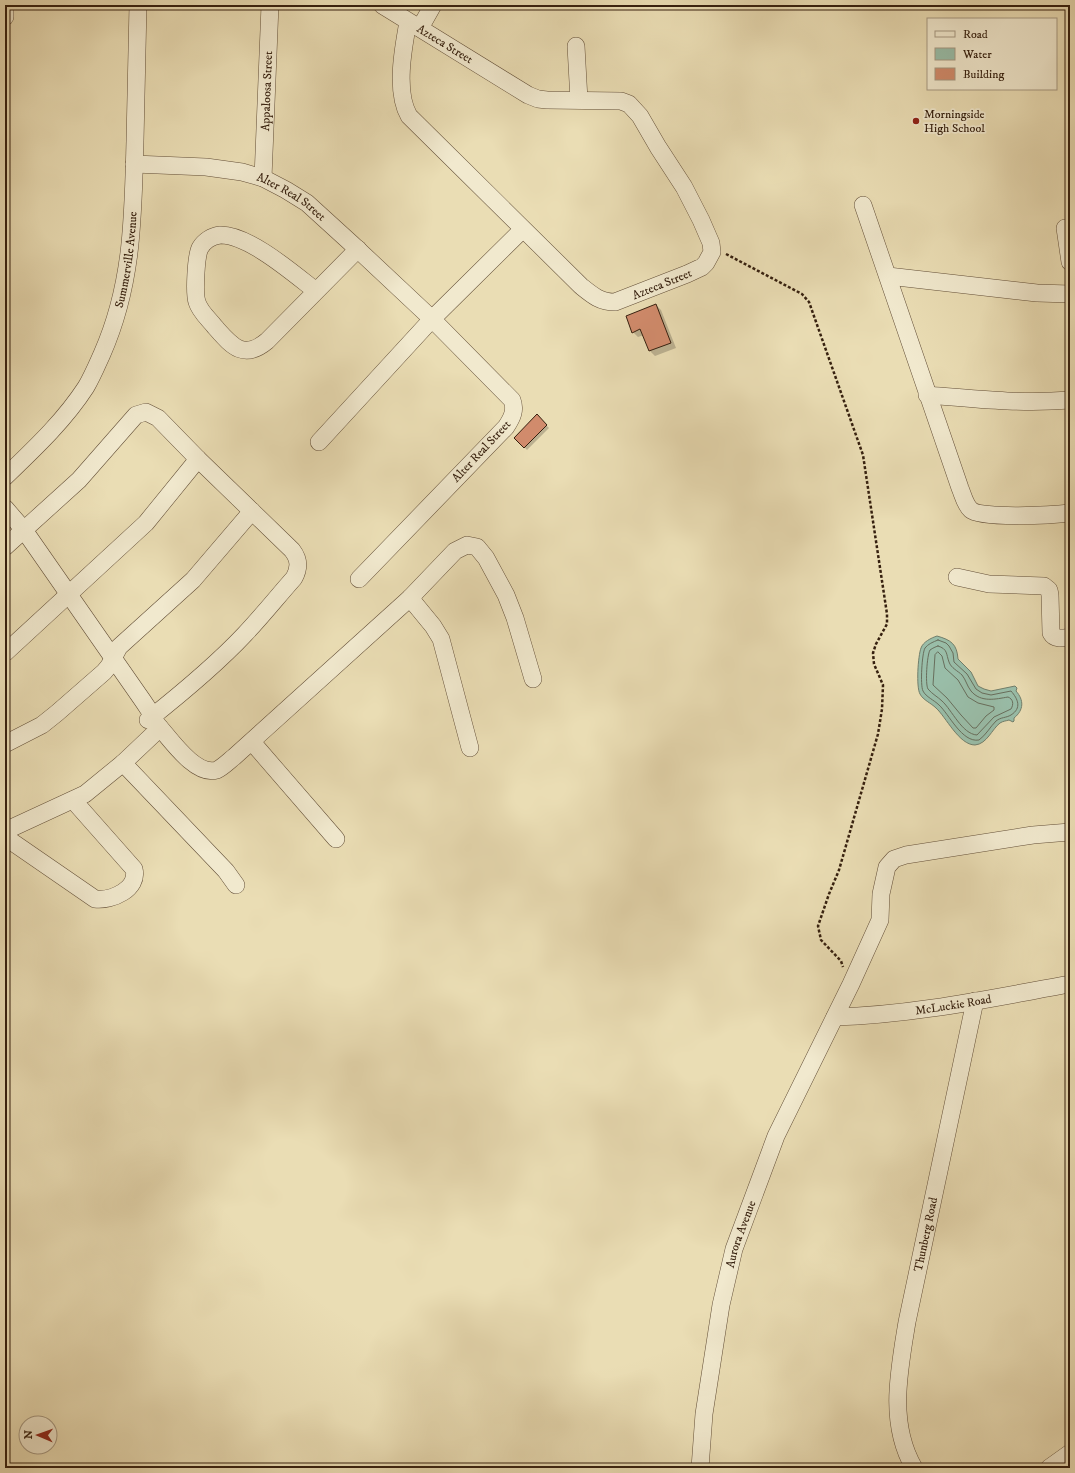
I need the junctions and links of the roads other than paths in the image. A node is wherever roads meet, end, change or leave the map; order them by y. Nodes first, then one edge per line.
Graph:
1 (5, 5) edge
2 (138, 5) edge
3 (270, 5) edge
4 (382, 5) edge
5 (433, 5) edge
6 (5, 17) edge
7 (414, 25) junction
8 (576, 46) dead end
9 (579, 100) junction
10 (134, 164) junction
11 (262, 178) junction
12 (863, 205) dead end
13 (1065, 228) dead end
14 (522, 230) junction
15 (358, 249) junction
16 (1070, 262) edge
17 (888, 276) junction
18 (316, 291) junction
19 (1070, 294) edge
20 (432, 319) junction
21 (928, 395) junction
22 (1070, 400) edge
23 (320, 442) dead end
24 (198, 459) junction
25 (5, 476) edge
26 (5, 508) edge
27 (252, 511) junction
28 (1070, 513) edge
29 (5, 521) edge
30 (21, 533) junction
31 (5, 547) edge
32 (958, 577) dead end
33 (359, 579) dead end
34 (65, 597) junction
35 (410, 598) junction
36 (1070, 637) edge
37 (5, 653) edge
38 (111, 662) junction
39 (533, 679) dead end
40 (155, 722) junction
41 (252, 742) junction
42 (5, 744) edge
43 (470, 748) dead end
44 (123, 763) junction
45 (73, 800) junction
46 (5, 831) edge
47 (1070, 832) edge
48 (5, 838) edge
49 (336, 839) dead end
50 (236, 885) dead end
51 (1070, 984) edge
52 (975, 1001) junction
53 (835, 1017) junction
54 (1070, 1453) edge
55 (700, 1468) edge
56 (914, 1468) edge
57 (1050, 1468) edge

1 - 6 street
2 - 10 street, Summerville Avenue
3 - 11 street, Appaloosa Street
4 - 7 street, Azteca Street
5 - 7 street
7 - 9 street, Azteca Street
7 - 14 street, Azteca Street
8 - 9 street
9 - 14 street, Azteca Street
10 - 11 street, Alter Real Street
10 - 25 street, Summerville Avenue
11 - 15 street, Alter Real Street
12 - 17 street
13 - 16 street
14 - 20 street
15 - 18 street
15 - 20 street, Alter Real Street
17 - 19 street
17 - 21 street
18 - 18 street
20 - 23 street
20 - 33 street, Alter Real Street
21 - 22 street
21 - 28 street
24 - 27 street
24 - 30 street
24 - 34 street
26 - 30 street
27 - 38 street
27 - 40 street
29 - 30 street
30 - 31 street
30 - 34 street
32 - 36 street
34 - 37 street
34 - 38 street
35 - 39 street
35 - 41 street
35 - 43 street
38 - 40 street
38 - 42 street
40 - 41 street
40 - 44 street
41 - 49 street
44 - 45 street
44 - 50 street
45 - 46 street
45 - 48 street
47 - 53 street, Aurora Avenue
51 - 52 street, McLuckie Road
52 - 53 street, McLuckie Road
52 - 56 street, Thunberg Road
53 - 55 street, Aurora Avenue
54 - 57 street

